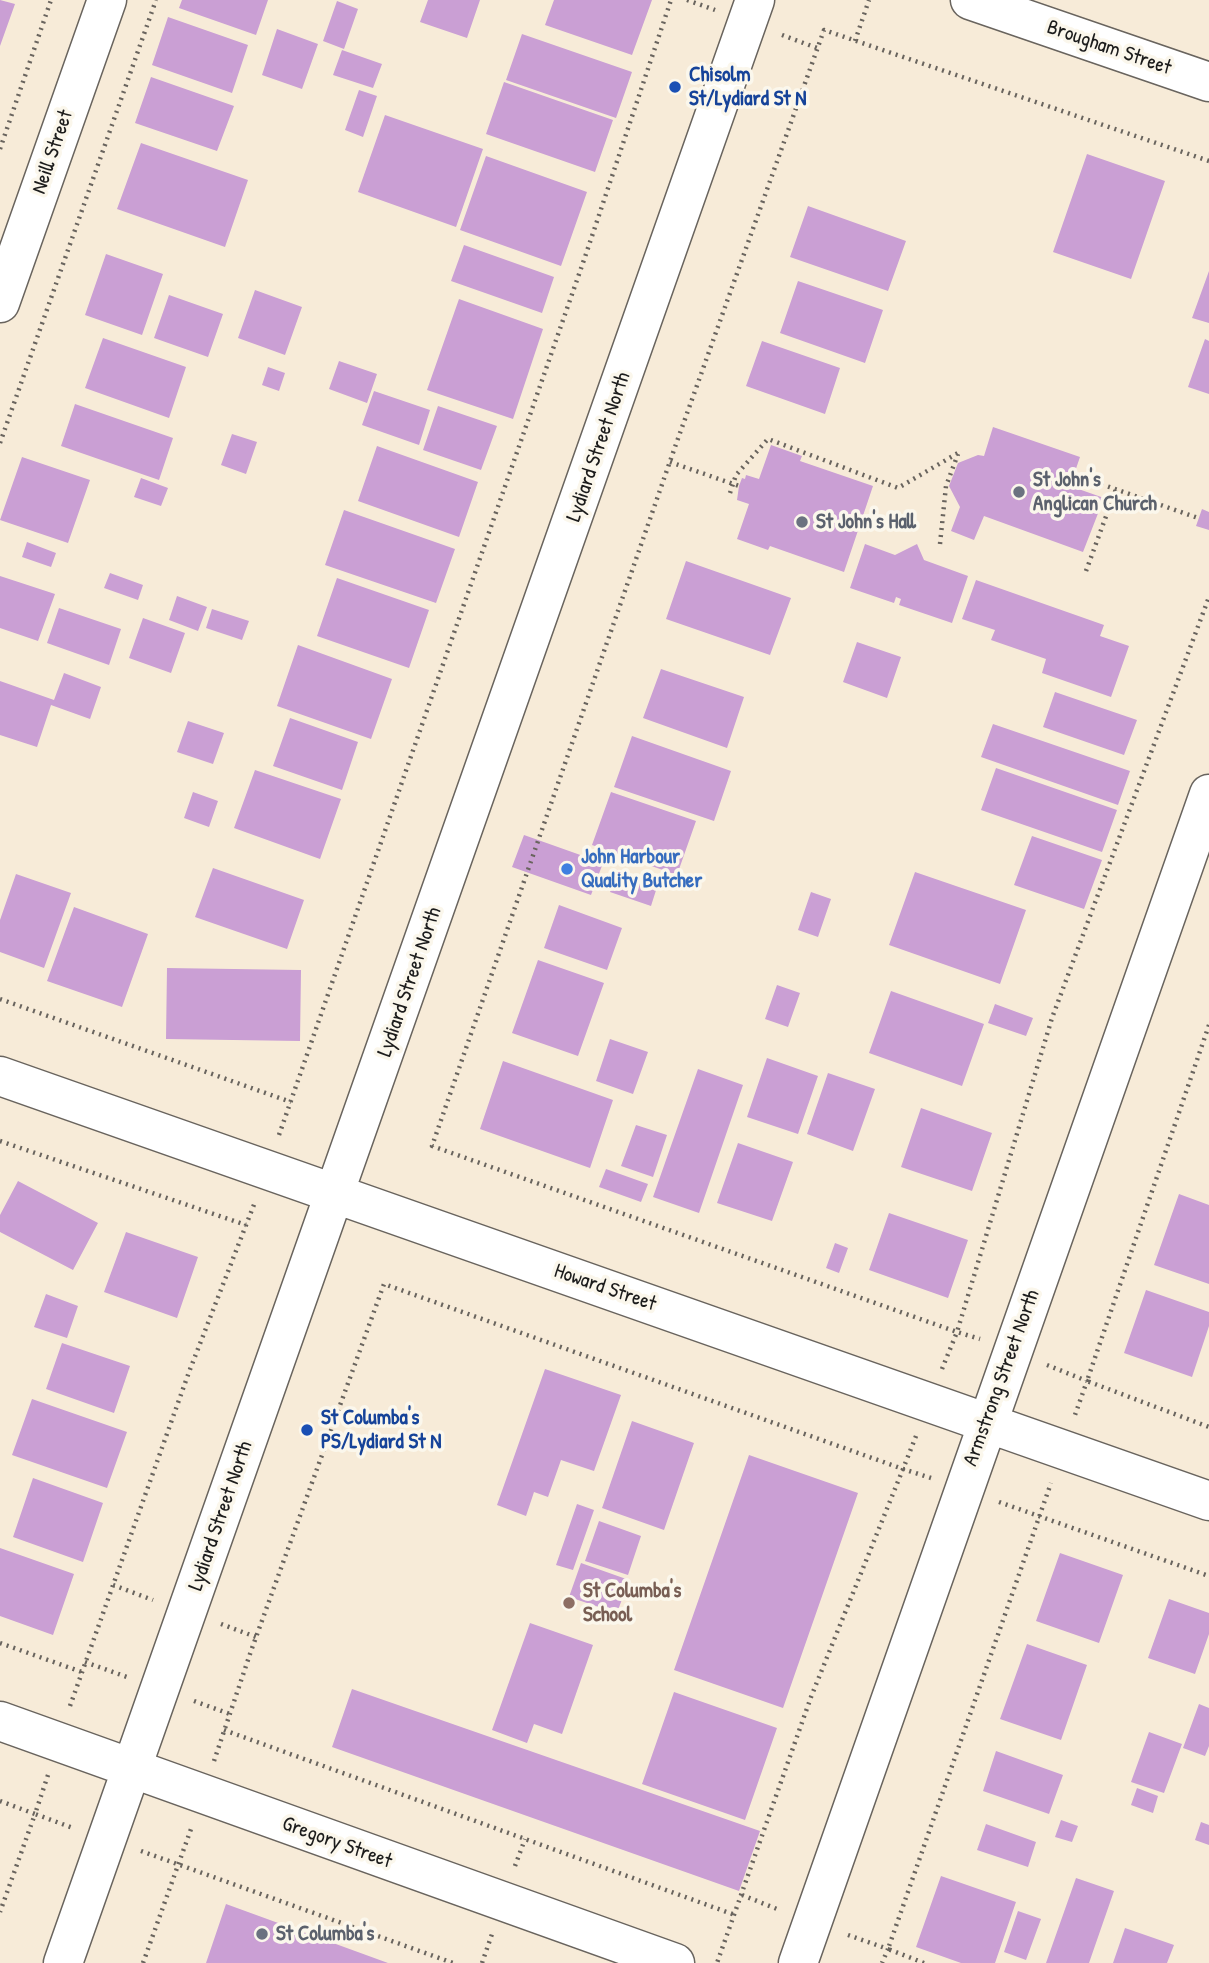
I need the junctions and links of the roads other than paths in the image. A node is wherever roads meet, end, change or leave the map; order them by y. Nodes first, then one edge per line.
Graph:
1 (107, 0) edge
2 (755, 0) edge
3 (970, 0) edge
4 (1209, 82) edge
5 (0, 303) edge
6 (1209, 794) edge
7 (0, 1076) edge
8 (335, 1194) junction
9 (986, 1422) junction
10 (1209, 1501) edge
11 (0, 1721) edge
12 (132, 1770) junction
13 (63, 1963) edge
14 (675, 1963) edge
15 (798, 1963) edge

1 - 5 street, Neill Street
2 - 8 street, Lydiard Street North
3 - 4 street, Brougham Street
6 - 9 street, Armstrong Street North
7 - 8 street, Howard Street
8 - 9 street, Howard Street
8 - 12 street, Lydiard Street North
9 - 10 street, Howard Street
9 - 15 street, Armstrong Street North
11 - 12 street, Gregory Street
12 - 13 street, Lydiard Street North
12 - 14 street, Gregory Street

